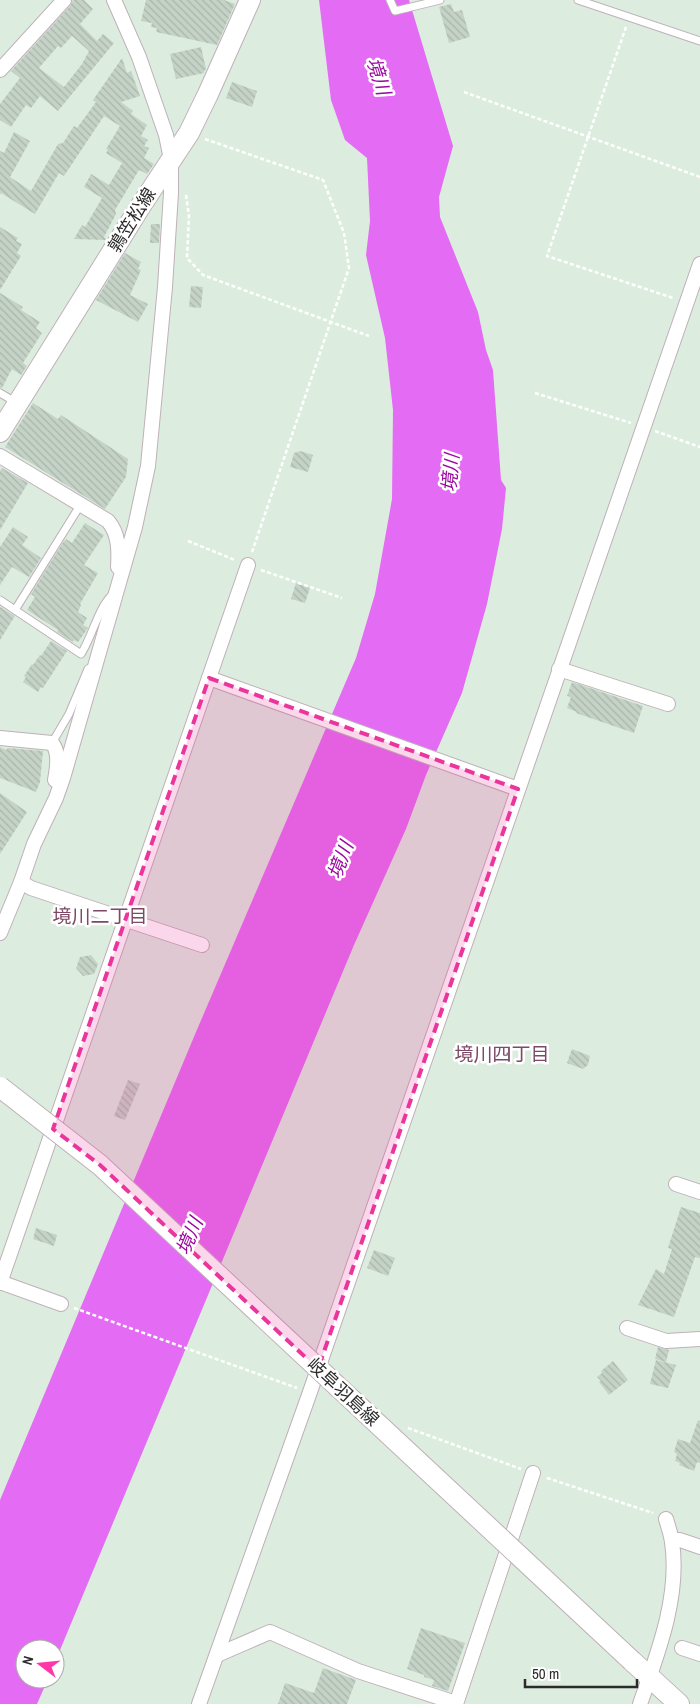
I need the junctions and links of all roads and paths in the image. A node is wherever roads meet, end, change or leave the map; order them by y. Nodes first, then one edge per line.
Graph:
1 (64, 0) edge
2 (114, 0) edge
3 (250, 0) edge
4 (390, 0) edge
5 (440, 0) edge
6 (578, 0) edge
7 (630, 16) junction
8 (700, 41) edge
9 (0, 70) edge
10 (464, 92) dead end
11 (188, 133) junction
12 (588, 136) junction
13 (171, 159) junction
14 (700, 177) edge
15 (186, 189) dead end
16 (700, 264) edge
17 (686, 303) junction
18 (330, 321) junction
19 (369, 336) dead end
20 (0, 393) edge
21 (535, 393) dead end
22 (18, 404) junction
23 (643, 427) junction
24 (0, 432) edge
25 (700, 447) edge
26 (0, 456) edge
27 (80, 504) junction
28 (188, 541) dead end
29 (248, 565) junction
30 (120, 576) junction
31 (115, 593) junction
32 (342, 598) dead end
33 (0, 600) edge
34 (15, 610) junction
35 (559, 669) junction
36 (93, 672) junction
37 (209, 678) junction
38 (668, 704) dead end
39 (0, 738) edge
40 (52, 743) junction
41 (518, 789) junction
42 (56, 798) junction
43 (21, 882) junction
44 (126, 920) junction
45 (0, 933) edge
46 (202, 945) dead end
47 (0, 1087) edge
48 (676, 1184) dead end
49 (700, 1192) edge
50 (0, 1282) edge
51 (61, 1304) joint
52 (627, 1328) dead end
53 (700, 1339) edge
54 (310, 1392) junction
55 (403, 1426) dead end
56 (533, 1473) junction
57 (666, 1519) joint
58 (672, 1541) junction
59 (700, 1547) edge
60 (682, 1648) dead end
61 (700, 1654) edge
62 (217, 1655) junction
63 (649, 1677) junction
64 (199, 1704) edge
65 (456, 1704) edge
66 (640, 1704) edge
67 (679, 1704) edge

1 - 9 street
2 - 13 street
3 - 11 main road, 鶉笠松線
4 - 5 lane
6 - 7 lane
7 - 8 lane
7 - 12 path
10 - 12 path
11 - 13 main road, 鶉笠松線
11 - 18 path
12 - 14 path
12 - 17 path
13 - 22 main road, 鶉笠松線
13 - 30 street
15 - 18 path
16 - 17 street
17 - 23 street
18 - 19 path
18 - 29 path
20 - 22 lane
21 - 23 path
22 - 24 main road, 鶉笠松線
23 - 25 path
23 - 35 street
26 - 27 street
27 - 30 street
27 - 34 lane
28 - 29 path
29 - 32 path
29 - 37 street
30 - 31 street
31 - 34 lane
31 - 36 street
33 - 34 lane
35 - 38 street
35 - 41 street
36 - 40 lane
36 - 42 street
37 - 41 street
37 - 44 street
39 - 40 street
40 - 42 street
41 - 54 street
42 - 43 street
43 - 44 street
43 - 45 street
44 - 46 street
44 - 50 street
47 - 63 main road, 岐阜羽島線, bridge
48 - 49 street
50 - 51 street
51 - 54 path
52 - 53 street
54 - 62 street
55 - 56 path
56 - 57 path
56 - 65 street
57 - 58 street
58 - 59 street
58 - 63 street
60 - 61 street
62 - 64 street
62 - 65 street
63 - 66 street
63 - 67 main road, 岐阜羽島線

